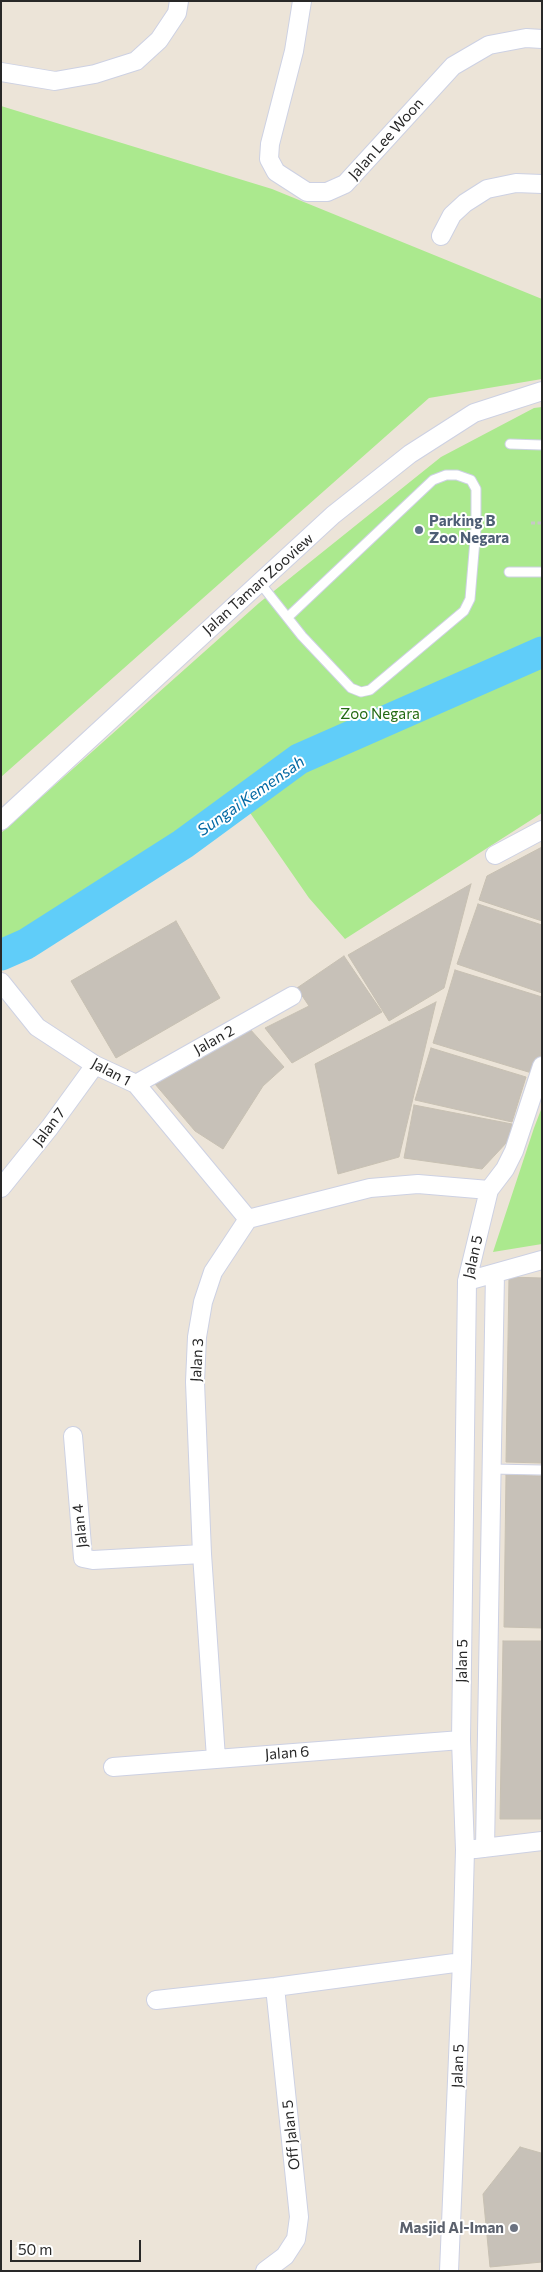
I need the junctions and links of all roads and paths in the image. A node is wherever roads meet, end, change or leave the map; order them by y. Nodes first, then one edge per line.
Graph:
1 (180, 1) edge
2 (302, 1) edge
3 (542, 39) edge
4 (1, 72) edge
5 (542, 184) edge
6 (441, 236) dead end
7 (542, 391) edge
8 (510, 444) dead end
9 (542, 445) edge
10 (531, 523) dead end
11 (542, 523) edge
12 (509, 572) dead end
13 (542, 572) edge
14 (260, 583) junction
15 (288, 617) junction
16 (1, 820) edge
17 (542, 830) edge
18 (495, 855) dead end
19 (2, 983) edge
20 (292, 996) dead end
21 (95, 1065) junction
22 (542, 1066) edge
23 (136, 1084) junction
24 (1, 1188) edge
25 (489, 1190) junction
26 (248, 1219) junction
27 (542, 1260) edge
28 (495, 1273) junction
29 (467, 1281) junction
30 (74, 1436) dead end
31 (491, 1469) junction
32 (542, 1470) edge
33 (202, 1554) junction
34 (461, 1740) junction
35 (216, 1758) junction
36 (113, 1766) dead end
37 (542, 1841) edge
38 (485, 1848) junction
39 (465, 1850) junction
40 (462, 1962) junction
41 (275, 1988) junction
42 (156, 2000) dead end
43 (266, 2271) edge
44 (449, 2271) edge

1 - 4 street
2 - 3 street, Jalan Lee Woon
5 - 6 street
7 - 14 street, Jalan Taman Zooview
8 - 9 lane
10 - 11 path
12 - 13 lane
14 - 15 lane
14 - 16 street, Jalan Taman Zooview
15 - 15 lane
17 - 18 street
19 - 21 street, Jalan 1
20 - 23 street, Jalan 2
21 - 23 street, Jalan 1
21 - 24 street, Jalan 7
22 - 25 street, Jalan 5
23 - 26 street, Jalan 1
25 - 26 street
25 - 29 street, Jalan 5
26 - 33 street, Jalan 3
27 - 28 street
28 - 29 street
28 - 31 street, Jalan 5
29 - 34 street, Jalan 5
30 - 33 street, Jalan 4
31 - 32 lane
31 - 38 street, Jalan 5
33 - 35 street, Jalan 3
34 - 35 street, Jalan 6
34 - 39 street, Jalan 5
35 - 36 street, Jalan 6
37 - 38 street
38 - 39 street
39 - 40 street, Jalan 5
40 - 41 street
40 - 44 street, Jalan 5
41 - 42 street
41 - 43 street, Off Jalan 5

